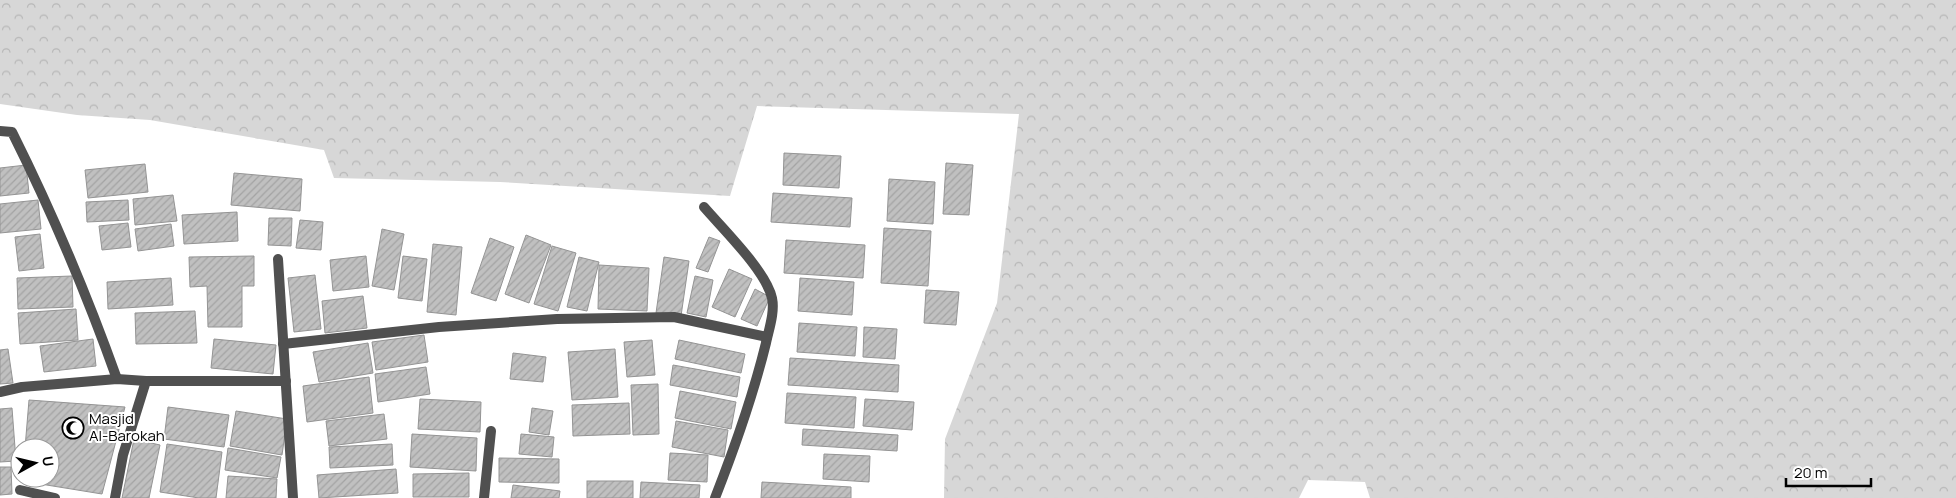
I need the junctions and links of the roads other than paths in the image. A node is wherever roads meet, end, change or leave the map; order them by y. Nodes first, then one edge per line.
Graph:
1 (0, 131) edge
2 (704, 207) dead end
3 (278, 259) dead end
4 (767, 337) junction
5 (283, 344) junction
6 (117, 379) junction
7 (146, 381) junction
8 (286, 381) junction
9 (0, 392) edge
10 (491, 431) dead end
11 (20, 490) dead end
12 (55, 498) edge
13 (115, 498) edge
14 (293, 498) edge
15 (484, 498) edge
16 (715, 498) edge

1 - 6 street
2 - 4 street
3 - 5 street
4 - 5 street
4 - 16 street
5 - 8 street
6 - 7 street
6 - 9 street
7 - 8 street
7 - 13 street
8 - 14 street
10 - 15 street
11 - 12 street

